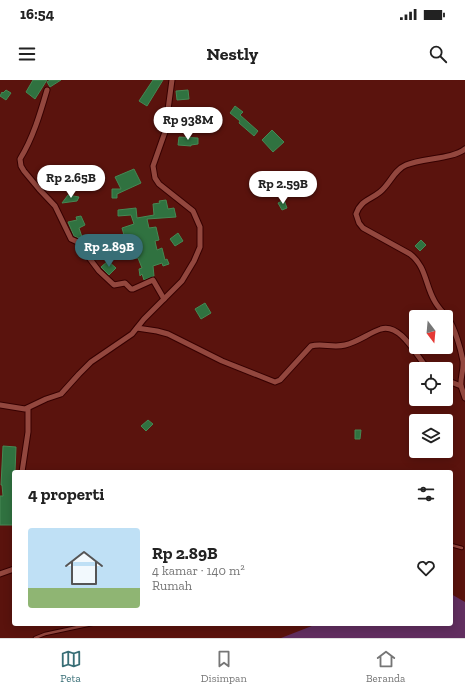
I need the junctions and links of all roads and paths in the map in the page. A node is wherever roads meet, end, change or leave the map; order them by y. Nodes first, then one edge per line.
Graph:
1 (172, 80) edge
2 (47, 90) dead end
3 (465, 149) edge
4 (164, 299) junction
5 (136, 328) junction
6 (423, 362) edge
7 (453, 383) edge
8 (461, 386) junction
9 (465, 398) edge
10 (0, 405) edge
11 (28, 408) junction
12 (22, 470) edge
13 (453, 546) edge
14 (462, 548) dead end
15 (12, 570) edge
16 (0, 574) edge
17 (82, 626) edge
18 (35, 638) edge

1 - 4 street
2 - 4 street
3 - 8 street
4 - 5 street
5 - 6 street
5 - 11 street
7 - 8 street
8 - 9 street
10 - 11 street
11 - 12 street
13 - 14 lane
15 - 16 street
17 - 18 lane

